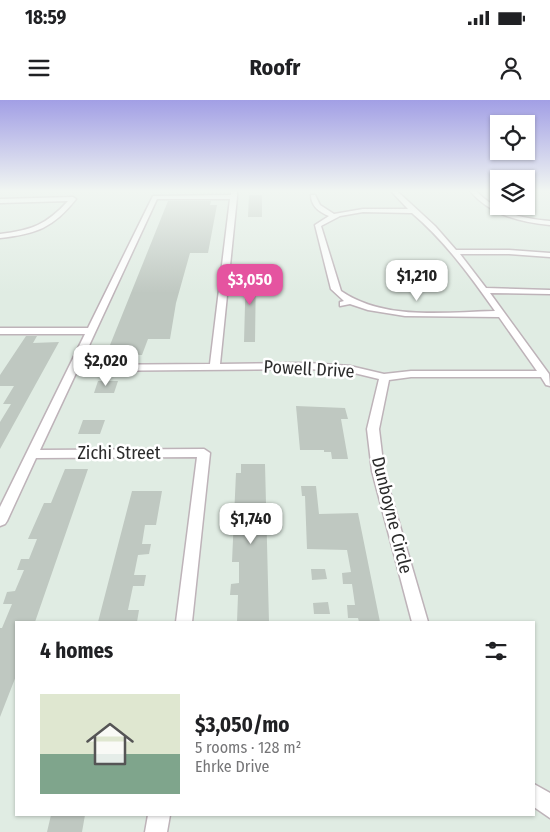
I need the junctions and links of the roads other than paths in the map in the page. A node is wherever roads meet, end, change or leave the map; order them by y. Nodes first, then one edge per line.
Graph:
1 (47, 225) edge
2 (141, 225) edge
3 (231, 225) edge
4 (320, 225) edge
5 (430, 225) edge
6 (0, 236) edge
7 (454, 252) junction
8 (550, 255) edge
9 (483, 290) junction
10 (550, 292) edge
11 (350, 301) junction
12 (341, 305) dead end
13 (500, 314) junction
14 (0, 331) edge
15 (90, 331) junction
16 (215, 366) junction
17 (73, 368) junction
18 (384, 377) junction
19 (547, 378) edge
20 (33, 454) junction
21 (0, 522) edge
22 (184, 621) edge
23 (420, 621) edge
24 (535, 795) edge
25 (550, 807) edge
26 (159, 816) edge
27 (156, 832) edge

1 - 6 street
2 - 15 street
3 - 16 street
4 - 11 street
5 - 7 street
7 - 8 street
7 - 9 street
9 - 10 street
9 - 13 street
11 - 12 street
11 - 13 street
13 - 19 street
14 - 15 street
15 - 17 street
16 - 17 street, Powell Drive
16 - 18 street, Powell Drive
17 - 20 street
18 - 19 street, Powell Drive
18 - 23 street, Dunboyne Circle
20 - 21 street
20 - 22 street, Zichi Street
24 - 25 street
26 - 27 street

